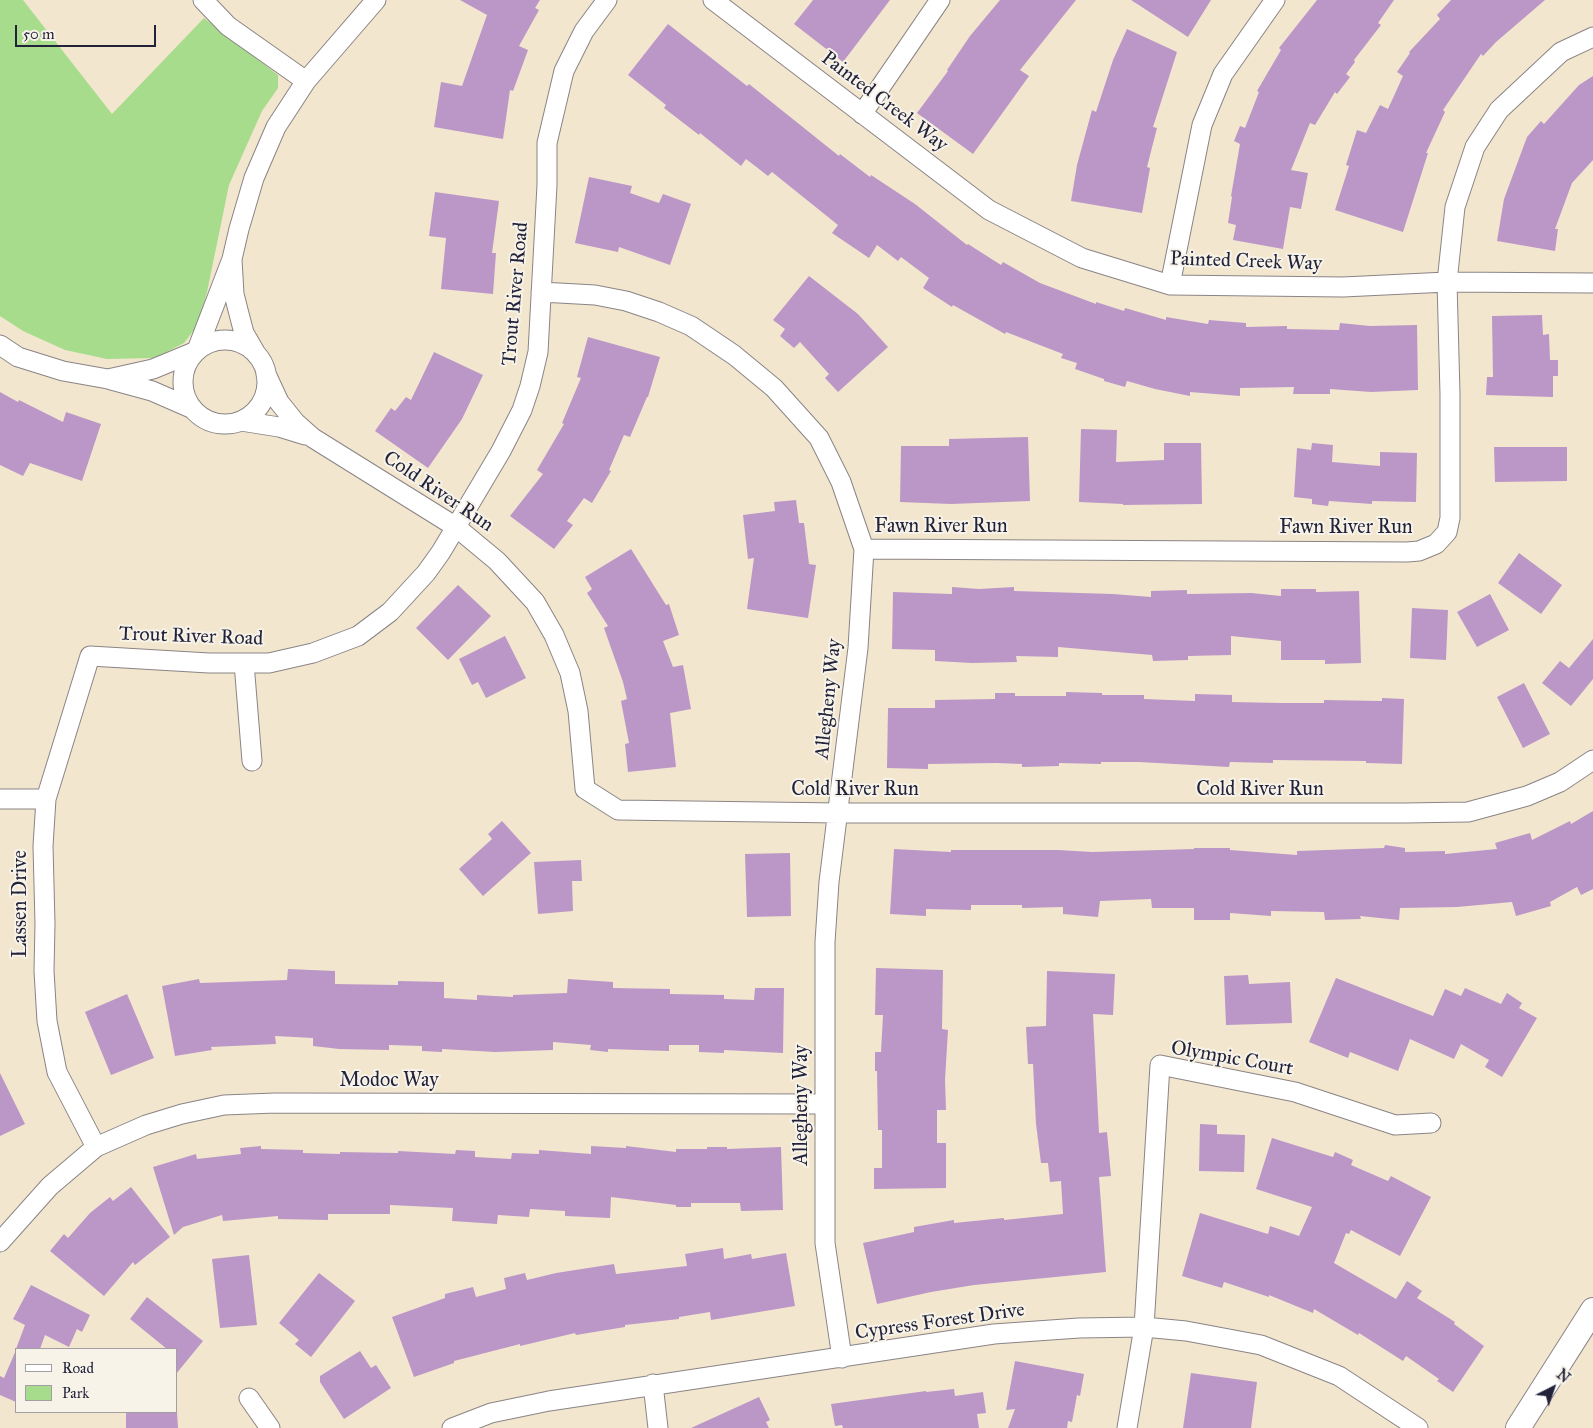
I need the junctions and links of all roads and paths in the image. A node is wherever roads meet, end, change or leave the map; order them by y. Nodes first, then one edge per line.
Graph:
1 (203, 0) edge
2 (376, 0) edge
3 (607, 0) edge
4 (714, 0) edge
5 (940, 0) edge
6 (1274, 0) edge
7 (1593, 37) edge
8 (306, 81) junction
9 (862, 114) junction
10 (232, 259) junction
11 (1447, 282) junction
12 (1593, 283) edge
13 (1170, 285) junction
14 (541, 292) junction
15 (0, 345) edge
16 (196, 351) junction
17 (255, 353) junction
18 (266, 374) junction
19 (108, 379) junction
20 (191, 408) junction
21 (241, 422) junction
22 (313, 438) junction
23 (456, 527) junction
24 (864, 549) junction
25 (90, 656) joint
26 (244, 663) junction
27 (1593, 760) edge
28 (252, 761) dead end
29 (0, 799) edge
30 (46, 799) junction
31 (838, 813) junction
32 (824, 1104) junction
33 (1431, 1123) dead end
34 (96, 1147) junction
35 (0, 1242) edge
36 (1593, 1310) edge
37 (1144, 1328) junction
38 (842, 1358) junction
39 (653, 1384) junction
40 (249, 1398) dead end
41 (270, 1428) edge
42 (452, 1428) edge
43 (658, 1428) edge
44 (1127, 1428) edge
45 (1418, 1428) edge
46 (1518, 1428) edge

1 - 8 street
2 - 8 street
3 - 14 street, Trout River Road
4 - 9 street, Painted Creek Way
5 - 9 street
6 - 13 street
7 - 11 street, Fawn River Run
8 - 10 street
9 - 13 street, Painted Creek Way
10 - 16 street
10 - 17 street
11 - 12 street, Painted Creek Way
11 - 13 street, Painted Creek Way
11 - 24 street, Fawn River Run
14 - 23 street, Trout River Road
14 - 24 street, Allegheny Way
15 - 19 street
16 - 17 street
16 - 19 street
16 - 20 street
17 - 18 street
18 - 21 street
18 - 22 street, Cold River Run
19 - 20 street
20 - 21 street
21 - 22 street, Cold River Run
22 - 23 street, Cold River Run
23 - 26 street, Trout River Road
23 - 31 street, Cold River Run
24 - 31 street, Allegheny Way
25 - 26 street, Trout River Road
25 - 30 street, Lassen Drive
26 - 28 street
27 - 31 street, Cold River Run
29 - 30 street
30 - 34 street, Lassen Drive
31 - 32 street, Allegheny Way
32 - 34 street, Modoc Way
32 - 38 street, Allegheny Way
33 - 37 street, Olympic Court
34 - 35 street, Modoc Way
36 - 46 street
37 - 38 street, Cypress Forest Drive
37 - 44 street
37 - 45 street, Cypress Forest Drive
38 - 39 street, Cypress Forest Drive
39 - 42 street, Cypress Forest Drive
39 - 43 street
40 - 41 street

